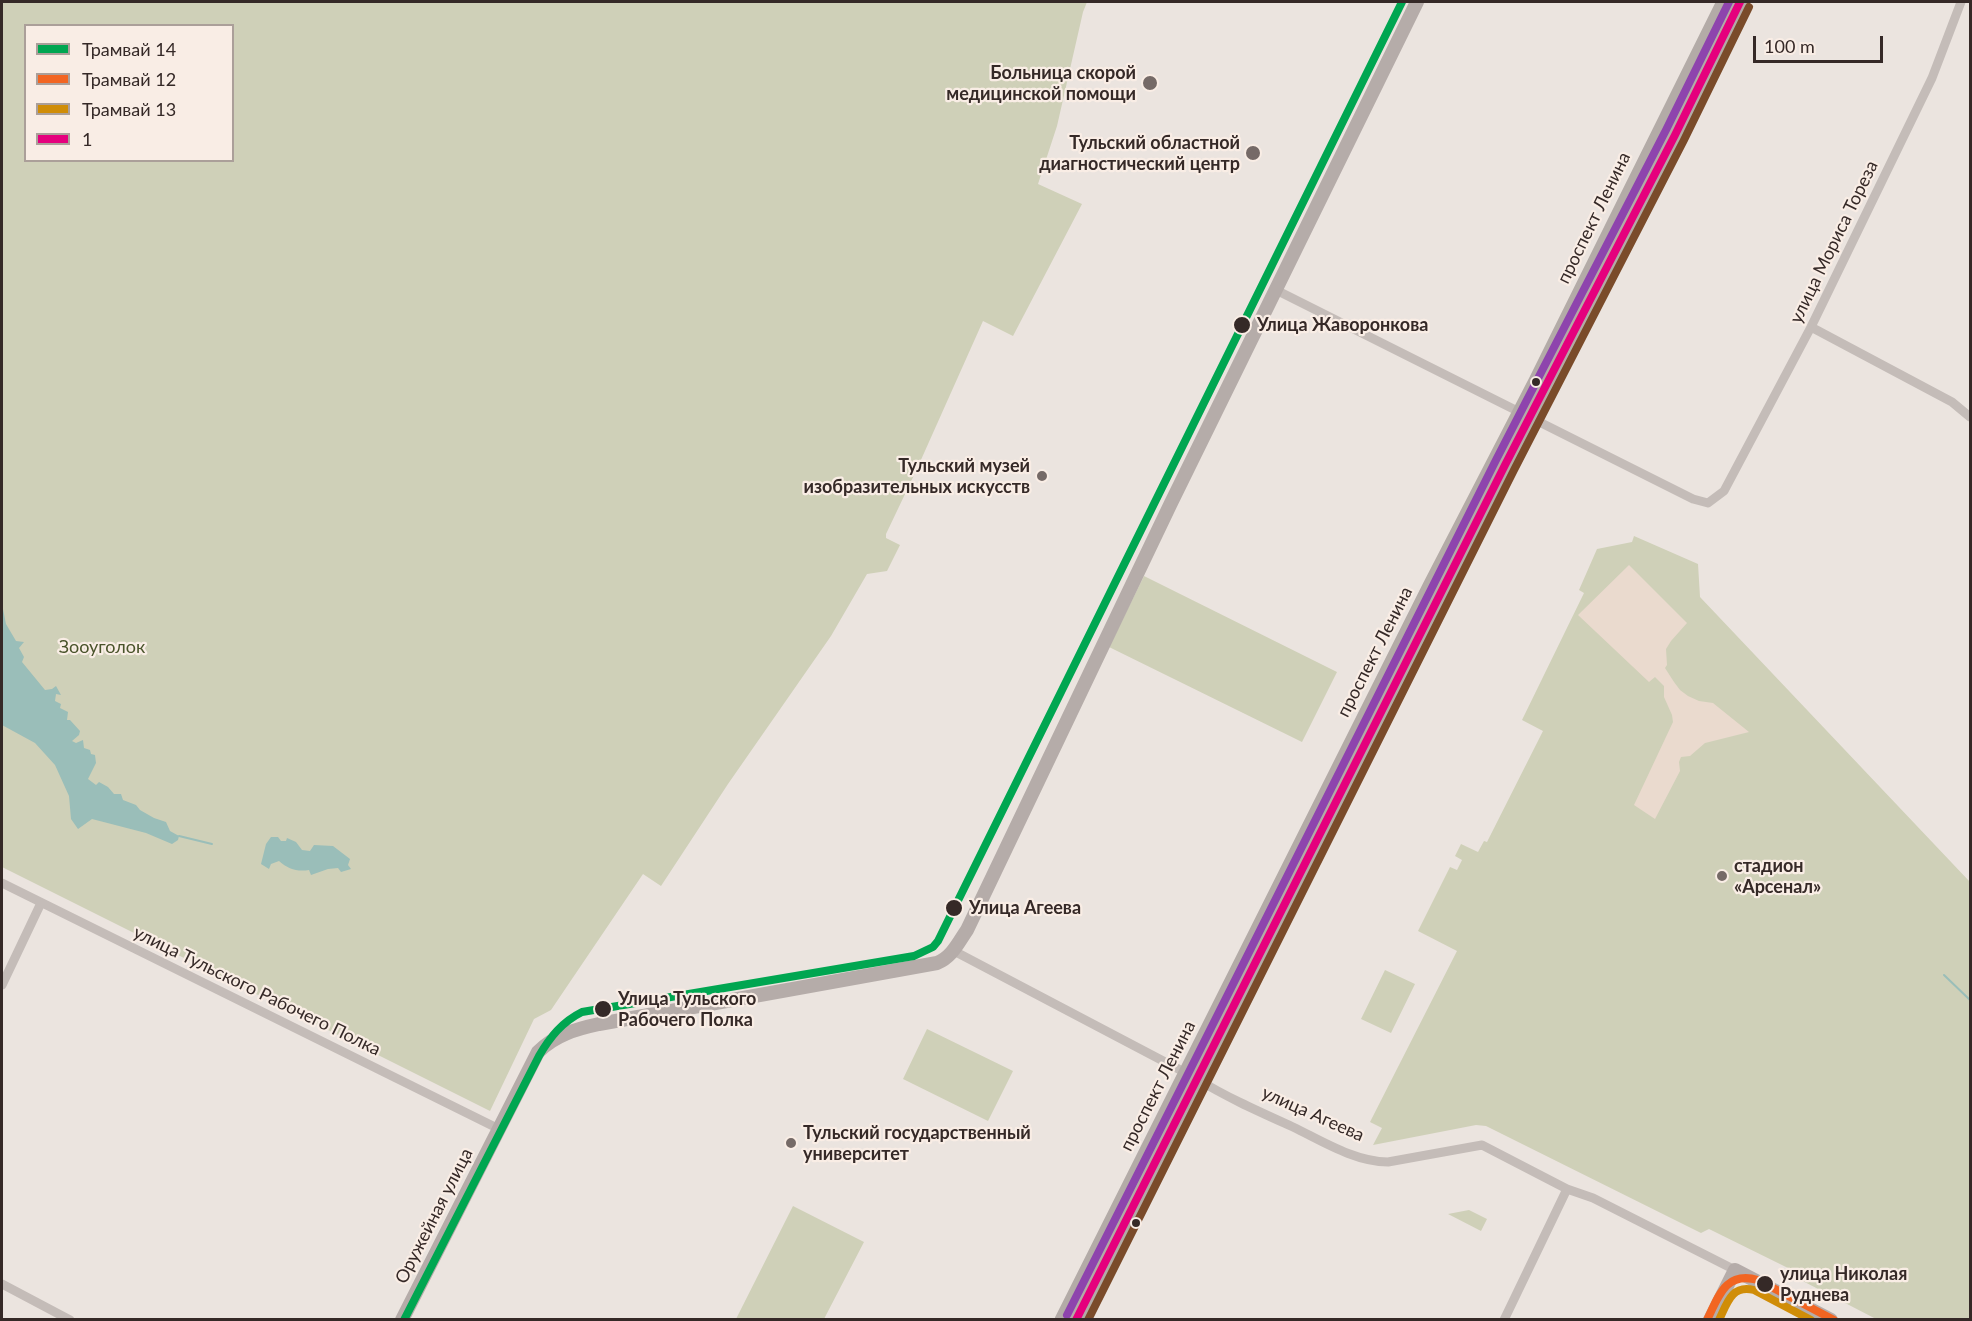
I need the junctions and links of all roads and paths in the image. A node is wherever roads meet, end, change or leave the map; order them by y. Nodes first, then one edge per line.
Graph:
1 (1417, 2) edge
2 (1724, 2) edge
3 (1740, 2) edge
4 (1961, 2) edge
5 (1276, 290) junction
6 (1811, 327) junction
7 (1524, 415) junction
8 (1971, 417) edge
9 (2, 883) edge
10 (41, 903) junction
11 (954, 951) junction
12 (2, 985) edge
13 (1191, 1076) junction
14 (499, 1129) junction
15 (1568, 1189) junction
16 (1735, 1270) junction
17 (2, 1284) edge
18 (70, 1320) edge
19 (402, 1320) edge
20 (1062, 1320) edge
21 (1076, 1320) edge
22 (1504, 1320) edge
23 (1710, 1320) edge
24 (1831, 1320) edge

1 - 5 street
2 - 7 main road, проспект Ленина
3 - 7 main road, проспект Ленина
4 - 6 street, улица Мориса Тореза
5 - 7 street
5 - 11 street
6 - 7 street, улица Мориса Тореза
6 - 8 street
7 - 13 main road, проспект Ленина
9 - 10 street, улица Тульского Рабочего Полка
10 - 12 street
10 - 14 street, улица Тульского Рабочего Полка
11 - 13 street, улица Агеева
11 - 14 street, Оружейная улица
13 - 15 street, улица Агеева
13 - 20 main road, проспект Ленина
13 - 21 main road, проспект Ленина
14 - 19 street, Оружейная улица
15 - 16 street, улица Агеева
15 - 22 street
16 - 23 street
16 - 24 street, улица Агеева
17 - 18 street

